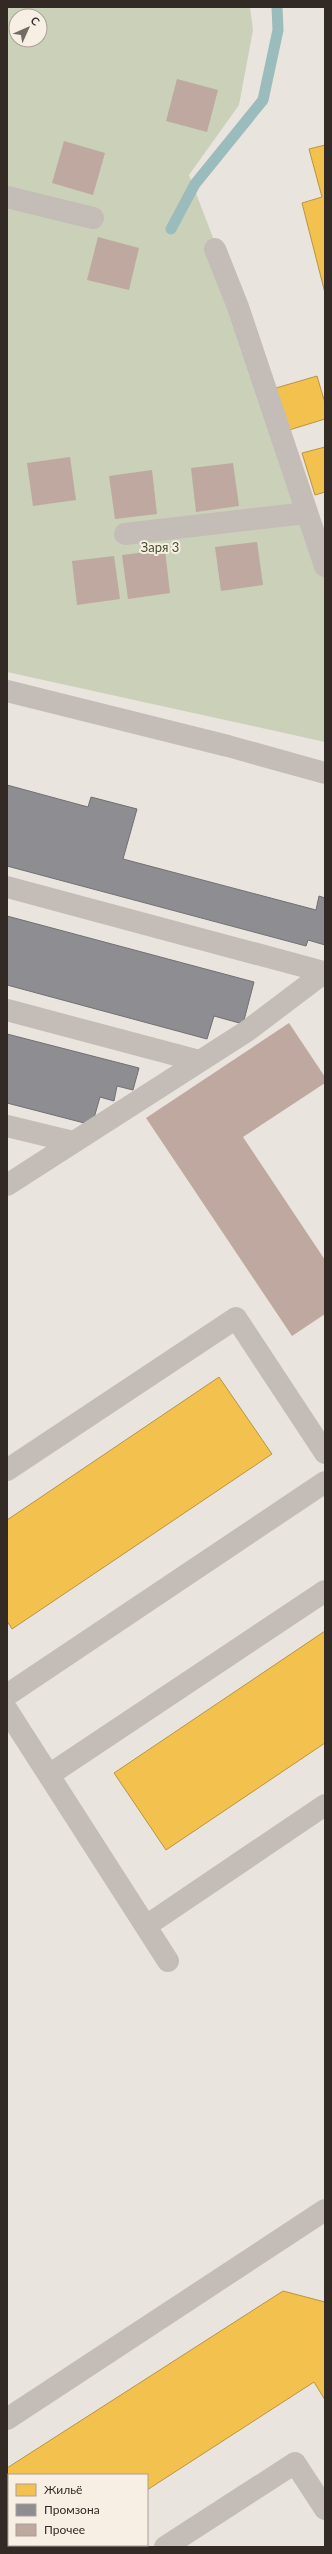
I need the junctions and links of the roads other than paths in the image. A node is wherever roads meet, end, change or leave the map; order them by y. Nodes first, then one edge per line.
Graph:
1 (7, 197) edge
2 (93, 218) dead end
3 (215, 249) dead end
4 (306, 513) junction
5 (125, 534) dead end
6 (325, 566) edge
7 (7, 691) edge
8 (325, 773) edge
9 (7, 887) edge
10 (325, 972) edge
11 (7, 1010) edge
12 (199, 1061) junction
13 (7, 1126) edge
14 (73, 1142) junction
15 (7, 1185) edge
16 (325, 1453) edge
17 (7, 1470) edge
18 (325, 1482) edge
19 (325, 1591) edge
20 (7, 1695) edge
21 (7, 1710) edge
22 (49, 1775) junction
23 (325, 1805) edge
24 (146, 1926) junction
25 (168, 1960) dead end
26 (325, 2210) edge
27 (7, 2419) edge
28 (325, 2509) edge
29 (165, 2547) edge

1 - 2 street
3 - 4 street
4 - 5 street
4 - 6 street
7 - 8 street
9 - 10 street
10 - 12 street
11 - 12 street
12 - 14 street
13 - 14 street
14 - 15 street
16 - 17 street
18 - 20 street
19 - 22 street
21 - 22 street
22 - 24 street
23 - 24 street
24 - 25 street
26 - 27 street
28 - 29 street

